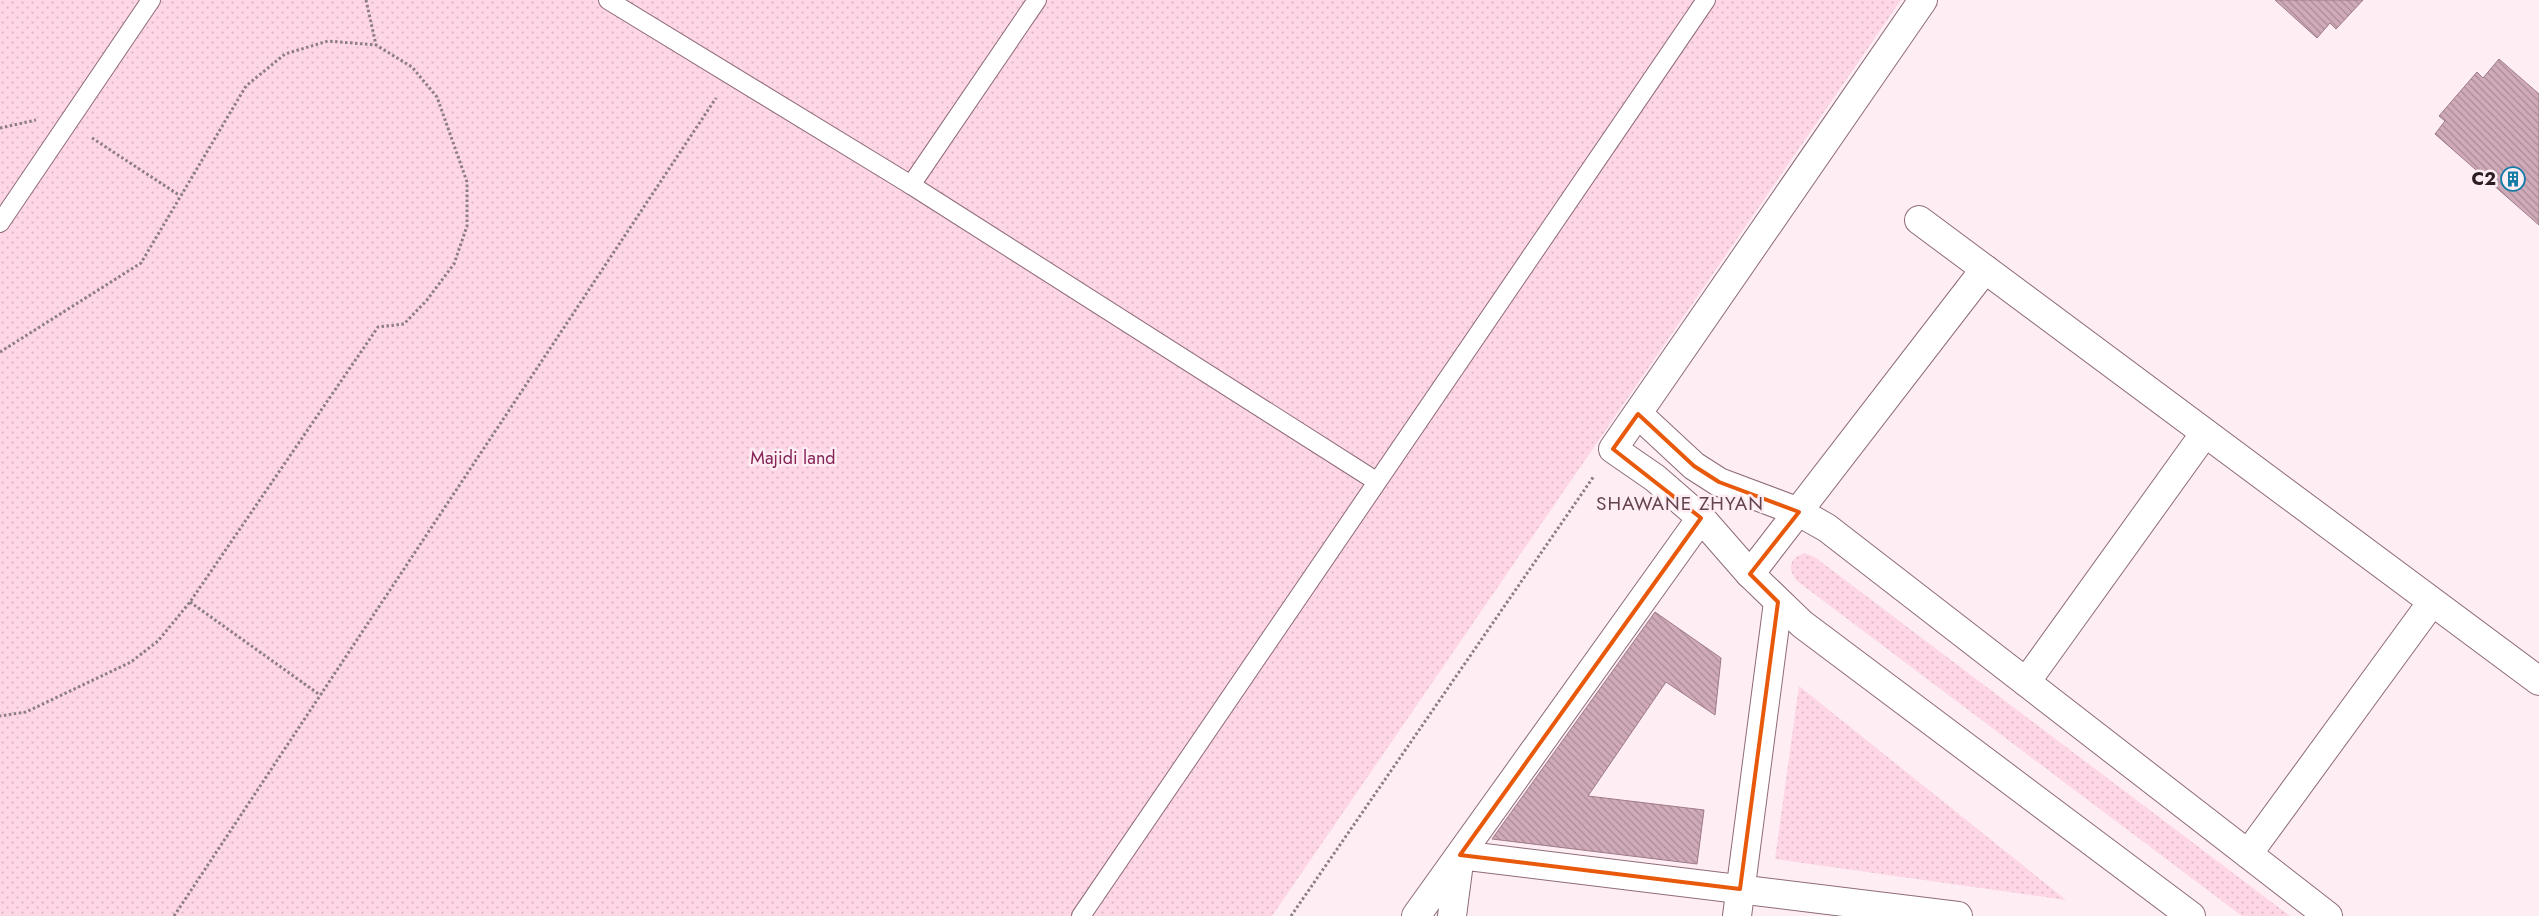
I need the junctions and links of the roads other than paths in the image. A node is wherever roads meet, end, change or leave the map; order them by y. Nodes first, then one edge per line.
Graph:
1 (151, 0) edge
2 (608, 0) edge
3 (1037, 0) edge
4 (1706, 0) edge
5 (1923, 0) edge
6 (911, 185) junction
7 (1919, 220) dead end
8 (0, 223) edge
9 (1984, 269) junction
10 (1638, 414) junction
11 (2205, 433) junction
12 (1376, 481) junction
13 (1799, 512) junction
14 (1701, 518) junction
15 (1750, 574) junction
16 (1778, 602) junction
17 (2432, 602) junction
18 (2539, 681) edge
19 (2026, 682) junction
20 (2248, 854) junction
21 (1460, 855) junction
22 (1740, 889) junction
23 (1081, 916) edge
24 (1416, 916) edge
25 (1452, 916) edge
26 (1737, 916) edge
27 (1958, 916) edge
28 (2191, 916) edge
29 (2328, 916) edge

1 - 8 lane
2 - 6 lane
3 - 6 lane
4 - 12 lane
5 - 10 street
6 - 12 lane
7 - 9 street
9 - 11 street
9 - 13 street
10 - 13 street
10 - 14 street
11 - 17 street
11 - 19 street
12 - 23 lane
13 - 15 street
13 - 19 street
14 - 15 street
14 - 21 street
15 - 16 street
16 - 22 street
16 - 28 street
17 - 18 street
17 - 20 street
19 - 20 street
20 - 29 street
21 - 22 street
21 - 24 street
21 - 25 street
22 - 26 street
22 - 27 street

